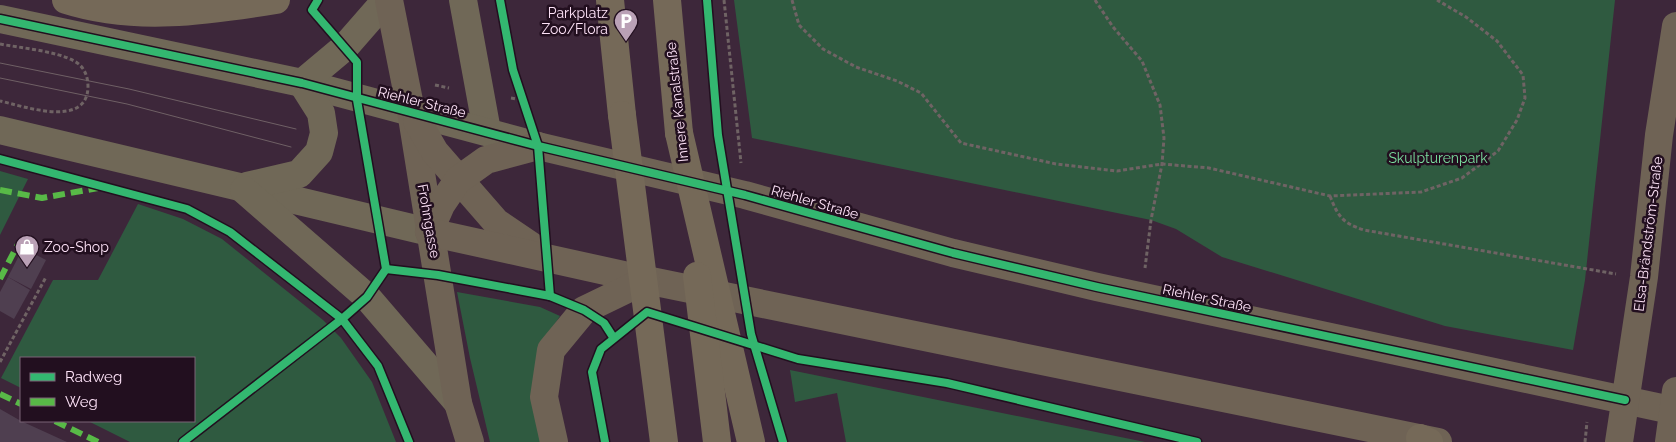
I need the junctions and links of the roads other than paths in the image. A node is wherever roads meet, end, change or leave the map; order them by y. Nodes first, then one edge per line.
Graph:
1 (66, 0) edge
2 (276, 0) edge
3 (387, 0) edge
4 (464, 0) edge
5 (610, 0) edge
6 (667, 0) edge
7 (0, 19) edge
8 (1676, 26) edge
9 (302, 83) junction
10 (411, 111) junction
11 (0, 130) edge
12 (487, 131) junction
13 (680, 133) junction
14 (538, 146) junction
15 (458, 180) junction
16 (241, 187) junction
17 (430, 232) junction
18 (547, 257) junction
19 (646, 280) junction
20 (1625, 400) junction
21 (458, 403) junction
22 (1675, 404) edge
23 (1429, 441) edge
24 (470, 442) edge
25 (554, 442) edge
26 (664, 442) edge
27 (717, 442) edge
28 (751, 442) edge
29 (1619, 442) edge
30 (1669, 442) edge

1 - 2 highway, bridge
3 - 9 main road
3 - 10 main road, Frohngasse
4 - 12 main road
5 - 26 highway, bridge
6 - 13 highway, Innere Kanalstraße
7 - 9 main road, Riehler Straße
8 - 20 main road, Elsa-Brändström-Straße
9 - 10 main road, Riehler Straße
9 - 16 main road
10 - 12 main road, Riehler Straße
10 - 15 main road
10 - 17 main road, Frohngasse
11 - 16 main road
12 - 14 main road, Riehler Straße
13 - 27 highway, Innere Kanalstraße, bridge
13 - 28 highway, bridge
14 - 15 main road
14 - 20 main road, Riehler Straße
15 - 17 main road
15 - 18 main road
16 - 17 main road
16 - 21 main road
17 - 18 main road
17 - 21 main road, Frohngasse
18 - 19 main road
19 - 23 main road
19 - 25 main road
20 - 22 main road, Riehler Straße
20 - 29 main road, Elsa-Brändström-Straße
21 - 24 main road, Frohngasse
22 - 30 main road

